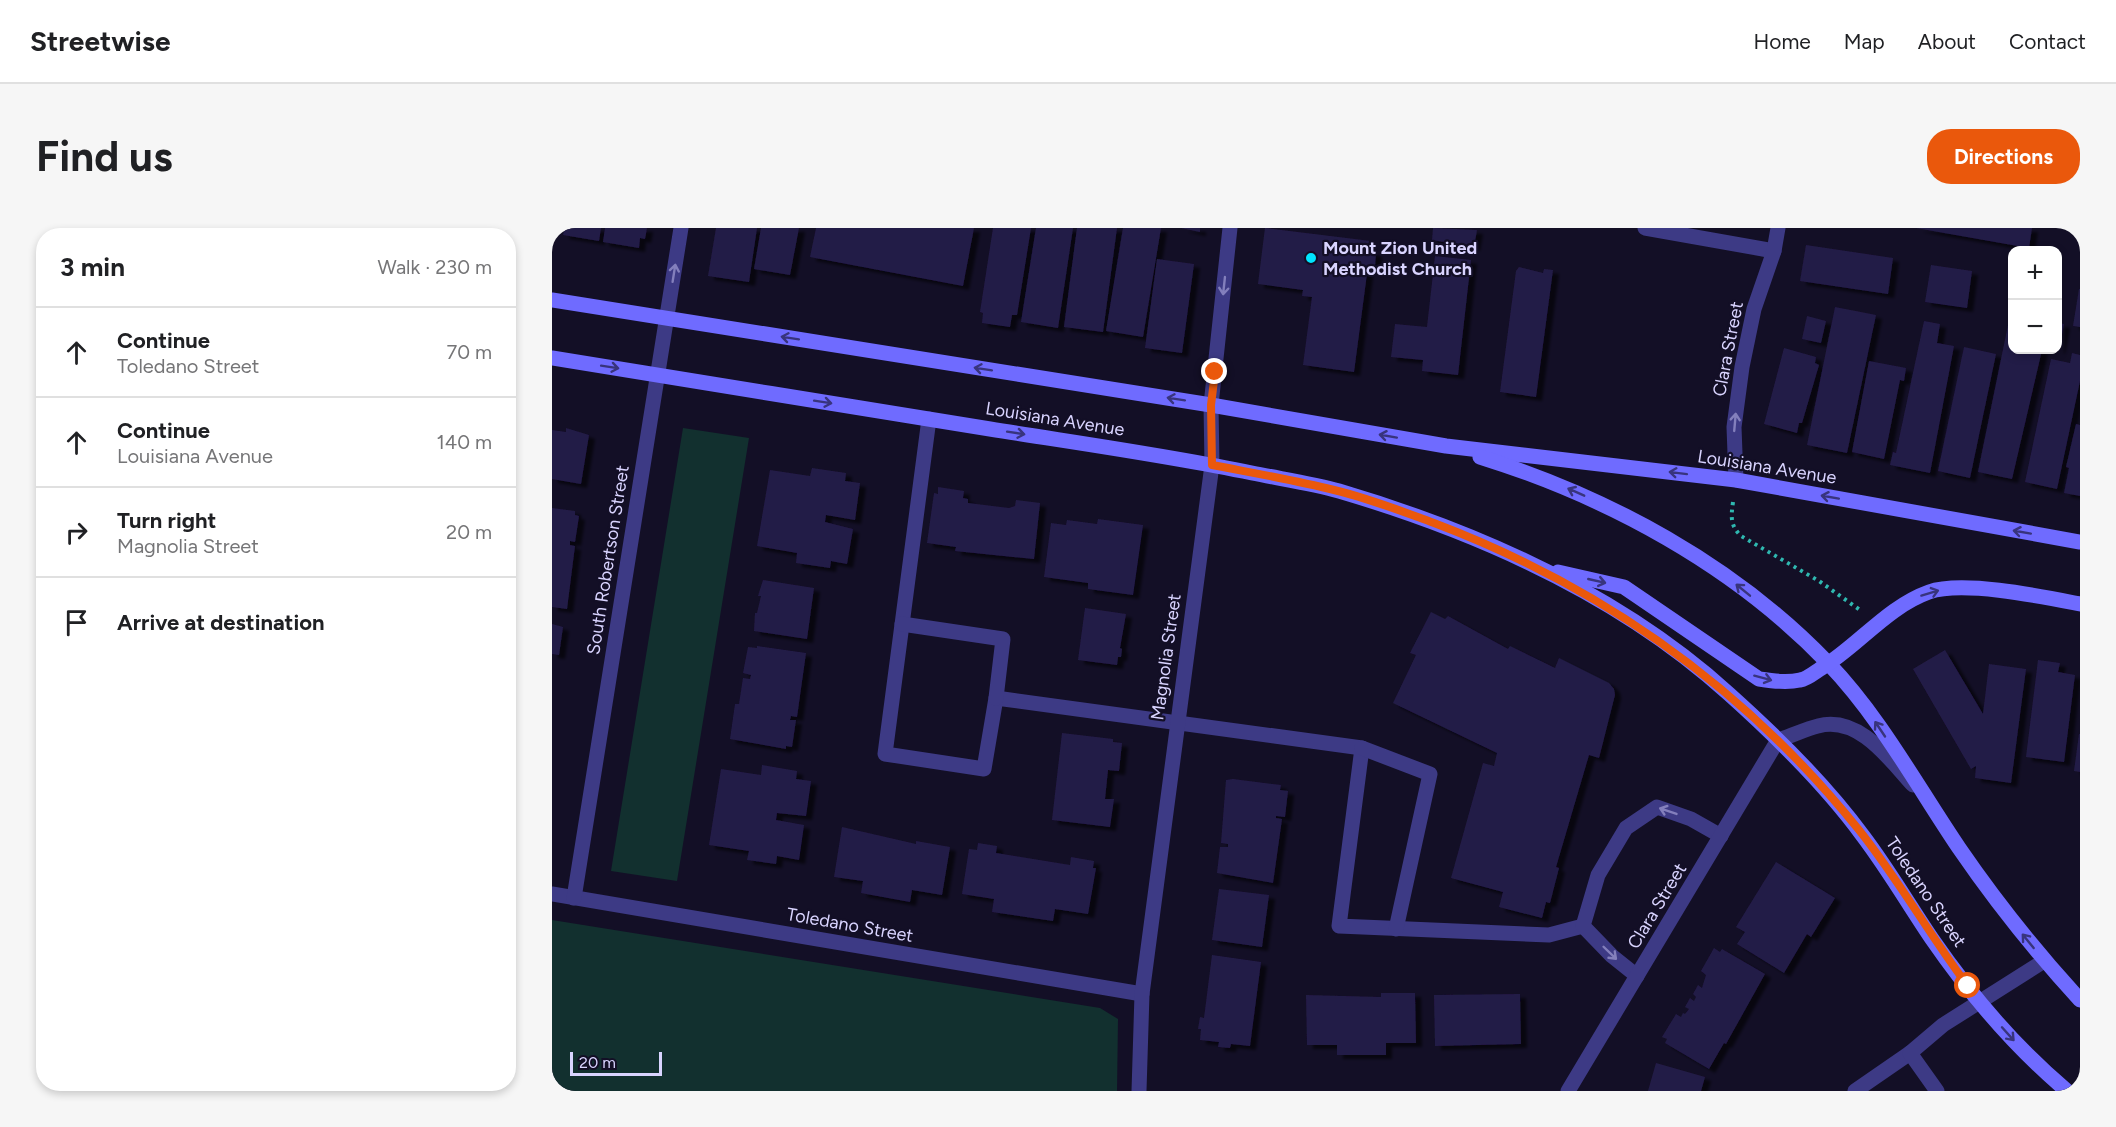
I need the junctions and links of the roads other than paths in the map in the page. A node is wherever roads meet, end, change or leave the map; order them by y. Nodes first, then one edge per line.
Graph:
1 (681, 228) edge
2 (1230, 228) edge
3 (1645, 228) edge
4 (1778, 228) edge
5 (1774, 250) junction
6 (552, 300) edge
7 (667, 319) junction
8 (552, 358) edge
9 (658, 375) junction
10 (1211, 405) junction
11 (929, 419) junction
12 (1446, 446) junction
13 (1212, 465) junction
14 (1736, 480) junction
15 (2080, 542) edge
16 (1540, 568) junction
17 (2080, 604) edge
18 (902, 624) junction
19 (1829, 663) junction
20 (996, 698) junction
21 (1177, 724) junction
22 (1778, 740) junction
23 (1362, 748) junction
24 (1929, 802) junction
25 (1721, 836) junction
26 (552, 894) edge
27 (574, 898) junction
28 (1583, 926) junction
29 (1396, 929) junction
30 (2044, 961) junction
31 (1637, 976) junction
32 (1142, 993) junction
33 (1980, 1000) junction
34 (2080, 1000) edge
35 (1910, 1053) junction
36 (1139, 1091) edge
37 (1568, 1091) edge
38 (1855, 1091) edge
39 (1937, 1091) edge
40 (2067, 1091) edge

7 -> 1 street, South Robertson Street
2 -> 10 street, Magnolia Street
3 - 5 street
4 - 5 street, Clara Street
14 -> 5 street, Clara Street
6 - 7 street, Louisiana Avenue
7 - 9 street, South Robertson Street
10 -> 7 street, Louisiana Avenue
8 -> 9 street, Louisiana Avenue
9 -> 11 street, Louisiana Avenue
9 - 27 street, South Robertson Street
12 -> 10 street, Louisiana Avenue
10 - 13 street, Magnolia Street
11 -> 13 street, Louisiana Avenue
11 - 18 street
14 -> 12 street, Louisiana Avenue
19 -> 12 street, Louisiana Avenue
13 - 16 street, Louisiana Avenue
13 - 21 street, Magnolia Street
15 -> 14 street, Louisiana Avenue
16 -> 19 street, Louisiana Avenue
16 - 22 street, Louisiana Avenue
19 -> 17 street, Louisiana Avenue
18 - 20 street
18 - 20 street
24 -> 19 street
20 - 21 street
21 - 23 street
21 - 32 street, Magnolia Street
22 - 24 street
22 - 25 street, Clara Street
22 - 33 street, Toledano Street
23 - 29 street
23 - 29 street
30 -> 24 street
25 -> 28 street
25 - 31 street, Clara Street
26 - 27 street, Toledano Street
27 - 32 street, Toledano Street
28 - 29 street
28 -> 31 street
30 - 33 street
30 - 34 street
31 - 37 street, Clara Street
32 - 36 street, Magnolia Street
33 - 35 street
33 -> 40 street, Toledano Street
35 - 38 street
35 - 39 street

